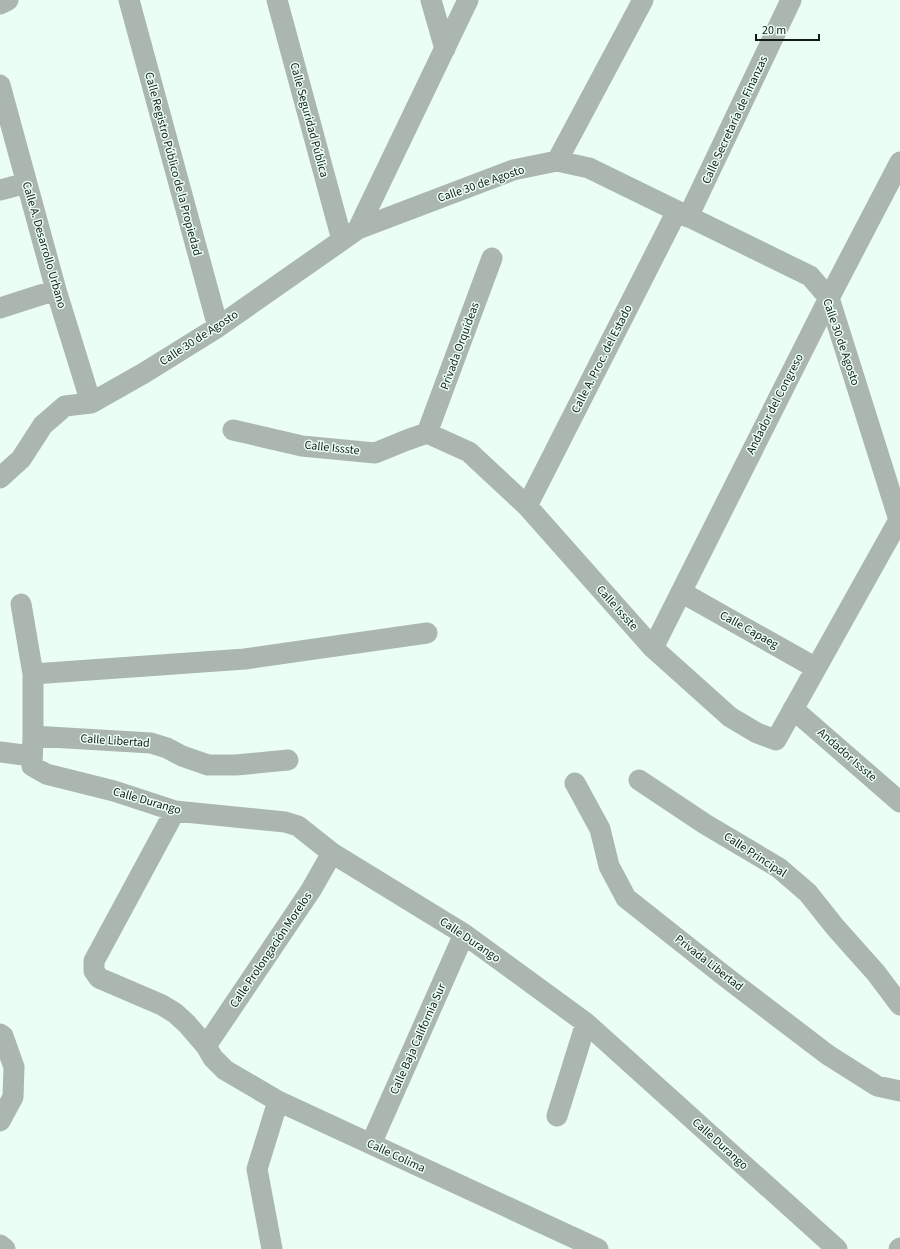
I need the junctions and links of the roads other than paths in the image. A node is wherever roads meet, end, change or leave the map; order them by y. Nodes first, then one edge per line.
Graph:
1 (8, 0) edge
2 (129, 0) edge
3 (277, 0) edge
4 (431, 0) edge
5 (468, 0) edge
6 (643, 0) edge
7 (791, 0) edge
8 (0, 4) edge
9 (444, 49) junction
10 (0, 85) edge
11 (557, 161) junction
12 (900, 162) edge
13 (26, 183) junction
14 (0, 190) edge
15 (682, 214) junction
16 (350, 234) junction
17 (492, 258) dead end
18 (56, 290) junction
19 (829, 298) junction
20 (0, 308) edge
21 (218, 328) junction
22 (91, 403) junction
23 (233, 430) dead end
24 (427, 434) junction
25 (0, 478) edge
26 (527, 506) junction
27 (900, 520) edge
28 (681, 592) junction
29 (21, 604) dead end
30 (427, 633) dead end
31 (653, 648) junction
32 (816, 668) junction
33 (33, 674) junction
34 (793, 709) junction
35 (0, 752) edge
36 (32, 753) junction
37 (288, 760) dead end
38 (639, 780) dead end
39 (575, 783) dead end
40 (900, 802) edge
41 (175, 811) junction
42 (332, 853) junction
43 (464, 934) junction
44 (900, 1005) edge
45 (586, 1023) junction
46 (1, 1038) edge
47 (206, 1046) junction
48 (900, 1091) edge
49 (278, 1101) junction
50 (557, 1116) dead end
51 (0, 1121) edge
52 (371, 1144) junction
53 (0, 1245) edge
54 (5, 1249) edge
55 (272, 1249) edge
56 (598, 1249) edge
57 (837, 1249) edge

1 - 8 street
2 - 21 street, Calle Registro Público de la Propiedad
3 - 16 street, Calle Seguridad Pública
4 - 9 street
5 - 9 street
6 - 11 street
7 - 15 street, Calle Secretaría de Finanzas
9 - 16 street
10 - 13 street, Calle A. Desarrollo Urbano
11 - 15 street, Calle 30 de Agosto
11 - 16 street, Calle 30 de Agosto
12 - 19 street, Andador del Congreso
13 - 14 street
13 - 18 street, Calle A. Desarrollo Urbano
15 - 19 street, Calle 30 de Agosto
15 - 26 street, Calle A. Proc. del Estado
16 - 21 street, Calle 30 de Agosto
17 - 24 street, Privada Orquídeas
18 - 20 street
18 - 22 street, Calle A. Desarrollo Urbano
19 - 27 street, Calle 30 de Agosto
19 - 28 street, Andador del Congreso
21 - 22 street, Calle 30 de Agosto
22 - 25 street, Calle 30 de Agosto
23 - 24 street, Calle Issste
24 - 26 street, Calle Issste
26 - 31 street, Calle Issste
27 - 32 street, Calle Issste
28 - 31 street, Andador del Congreso
28 - 32 street, Calle Capaeg
29 - 33 street
30 - 33 street
31 - 34 street, Calle Issste
32 - 34 street, Calle Issste
33 - 36 street
34 - 40 street, Andador Issste
35 - 36 street, Calle Libertad
36 - 37 street, Calle Libertad
36 - 41 street, Calle Durango
38 - 44 street, Calle Principal
39 - 48 street, Privada Libertad
41 - 42 street, Calle Durango
41 - 47 street, Calle Colima
42 - 43 street, Calle Durango
42 - 47 street, Calle Prolongación Morelos
43 - 45 street, Calle Durango
43 - 52 street, Calle Baja California Sur
45 - 50 street
45 - 57 street, Calle Durango
46 - 51 street
47 - 49 street, Calle Colima
49 - 52 street, Calle Colima
49 - 55 street
52 - 56 street, Calle Colima
53 - 54 street

